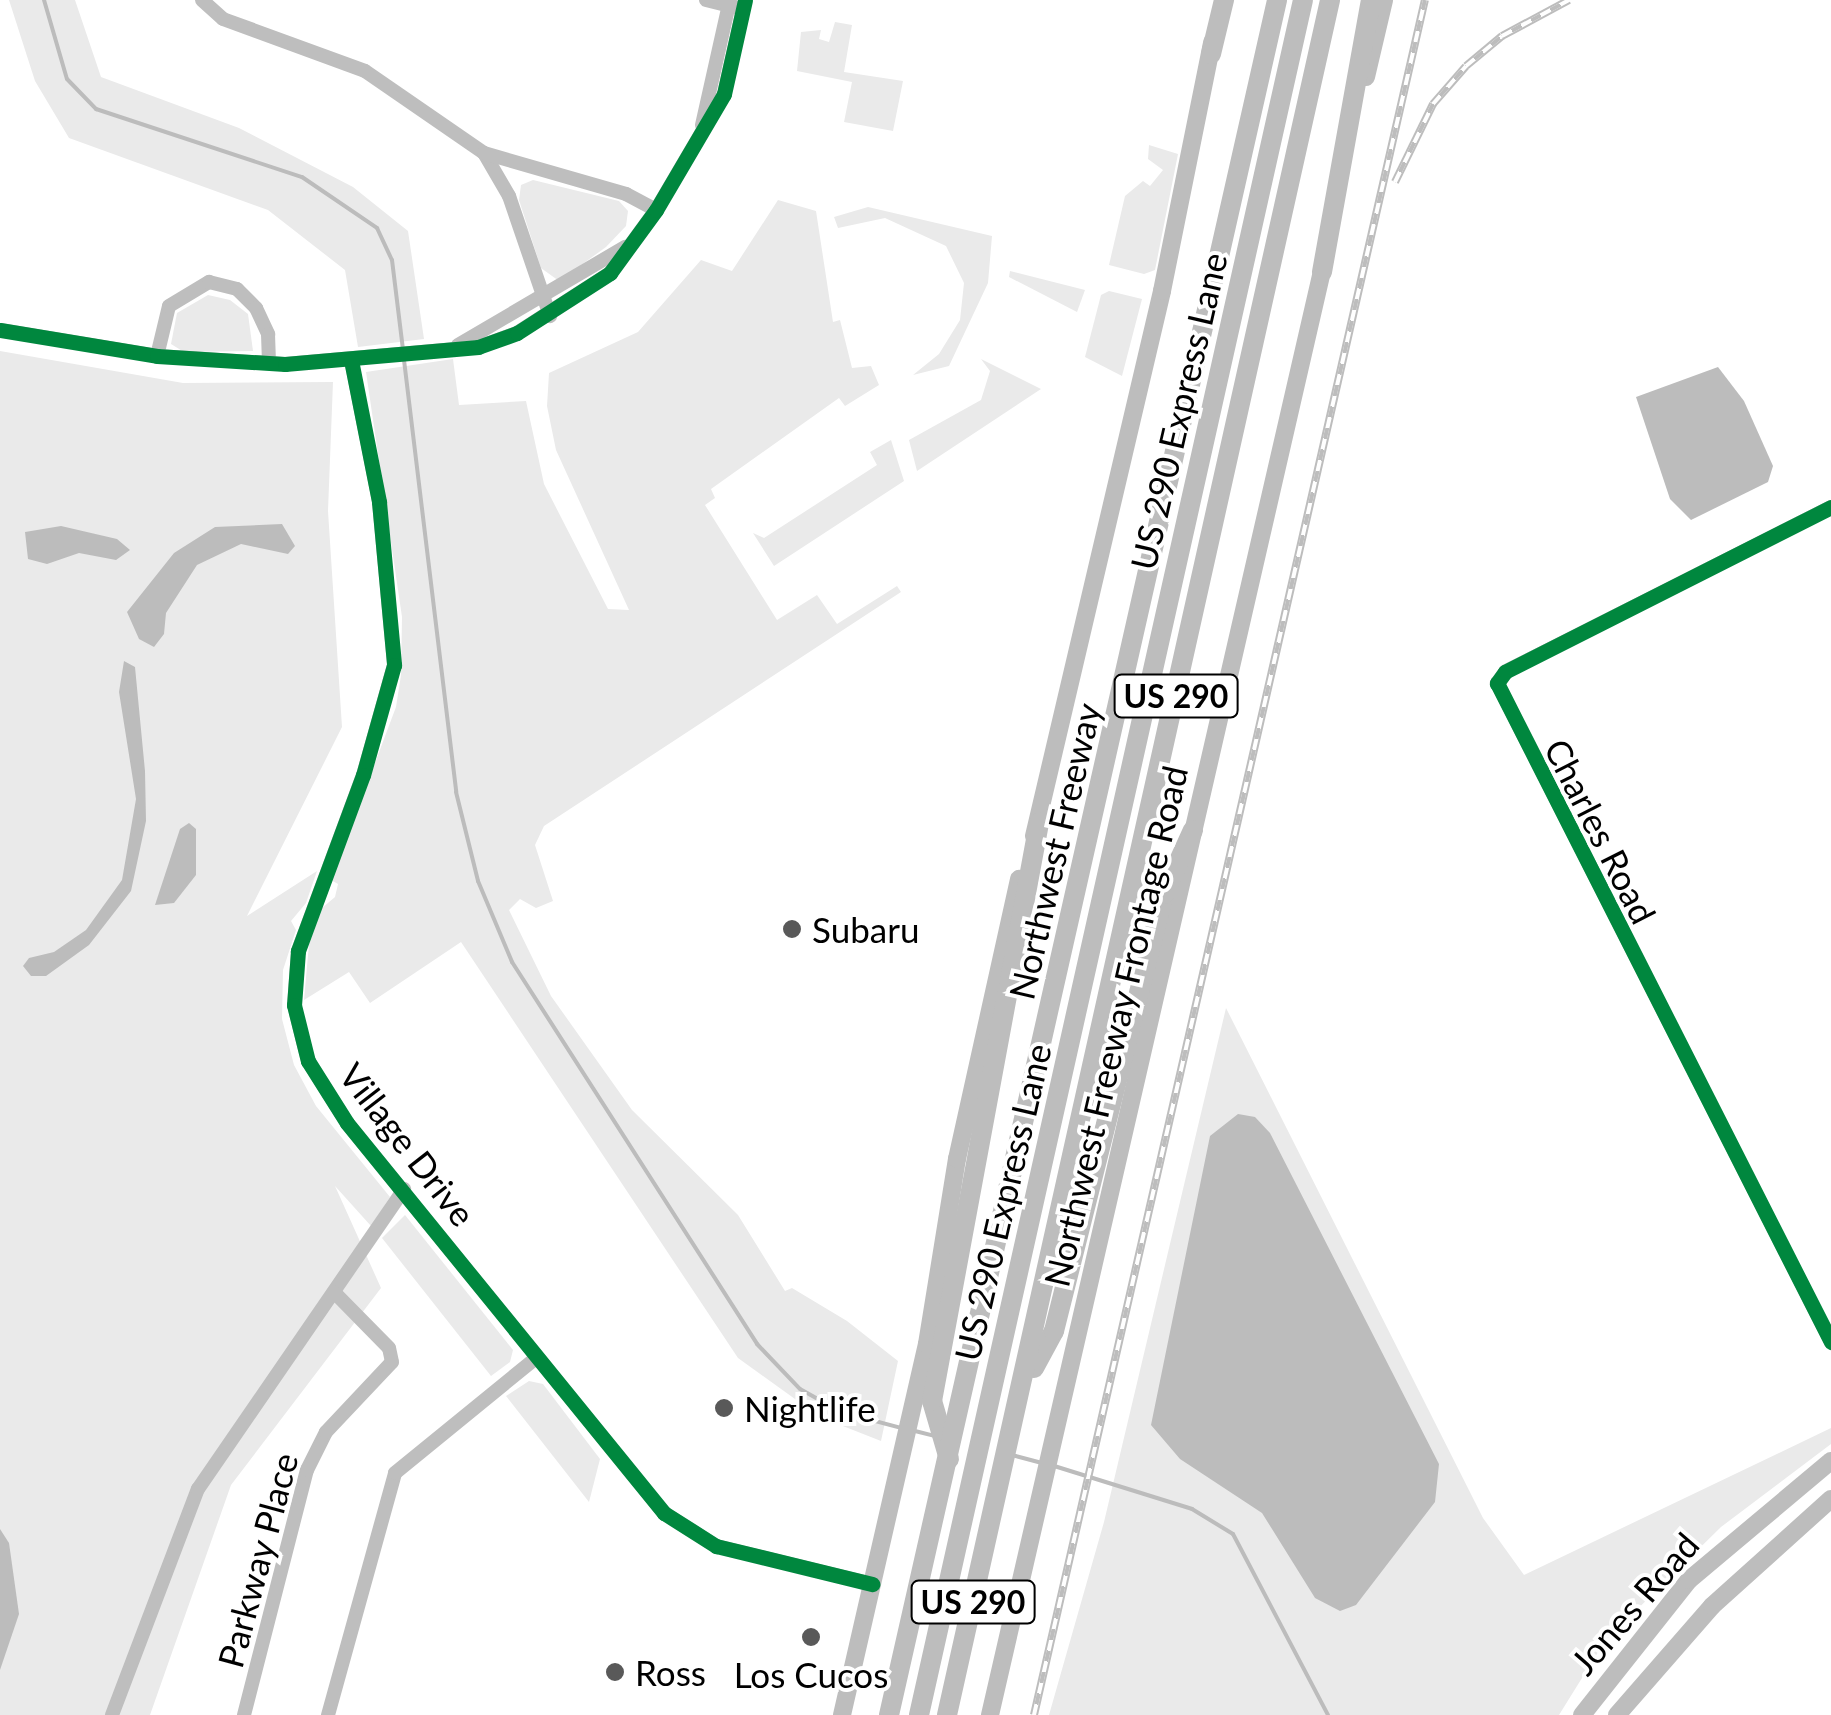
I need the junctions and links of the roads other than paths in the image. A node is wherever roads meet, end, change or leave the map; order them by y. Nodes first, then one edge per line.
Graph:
1 (202, 0) edge
2 (706, 0) edge
3 (1222, 0) edge
4 (1277, 0) edge
5 (1303, 0) edge
6 (1330, 0) edge
7 (1372, 0) edge
8 (1384, 0) edge
9 (736, 4) edge
10 (1210, 54) joint
11 (484, 153) junction
12 (656, 210) junction
13 (626, 247) junction
14 (1322, 272) junction
15 (544, 299) junction
16 (550, 316) junction
17 (0, 330) edge
18 (458, 345) junction
19 (157, 356) junction
20 (351, 360) junction
21 (268, 363) junction
22 (1831, 507) edge
23 (1039, 823) junction
24 (1193, 830) junction
25 (404, 1189) junction
26 (334, 1292) junction
27 (1831, 1342) edge
28 (537, 1357) junction
29 (1021, 1392) junction
30 (1831, 1460) edge
31 (947, 1469) junction
32 (1831, 1500) edge
33 (872, 1584) junction
34 (112, 1715) edge
35 (244, 1715) edge
36 (328, 1715) edge
37 (842, 1715) edge
38 (889, 1715) edge
39 (919, 1715) edge
40 (947, 1715) edge
41 (990, 1715) edge
42 (1582, 1715) edge
43 (1617, 1715) edge

1 - 11 street
2 - 9 street
3 - 10 highway
4 - 31 highway, Northwest Freeway / US 290
5 - 39 highway, US 290 Express Lane
6 - 29 highway, US 290
7 - 14 highway
8 - 14 main road, Northwest Freeway Frontage Road
9 - 12 street
10 - 23 main road
11 - 12 street
11 - 15 street
12 - 13 street
13 - 15 street
13 - 16 street
14 - 24 main road, Northwest Freeway Frontage Road
15 - 16 street
15 - 18 street
16 - 18 street
17 - 19 street
18 - 20 street
19 - 21 street
19 - 21 street
20 - 21 street
20 - 25 street, Village Drive
22 - 27 street, Charles Road
23 - 31 highway
23 - 33 main road
24 - 29 highway
24 - 41 main road, Northwest Freeway Frontage Road
25 - 26 street, Parkway Place
25 - 28 street, Village Drive
26 - 34 street, Parkway Place
26 - 35 street, Parkway Place
28 - 33 street, Village Drive
28 - 36 street
29 - 40 highway, US 290
30 - 42 main road, Jones Road
31 - 38 highway, Northwest Freeway / US 290
32 - 43 main road, Jones Road
33 - 37 main road

